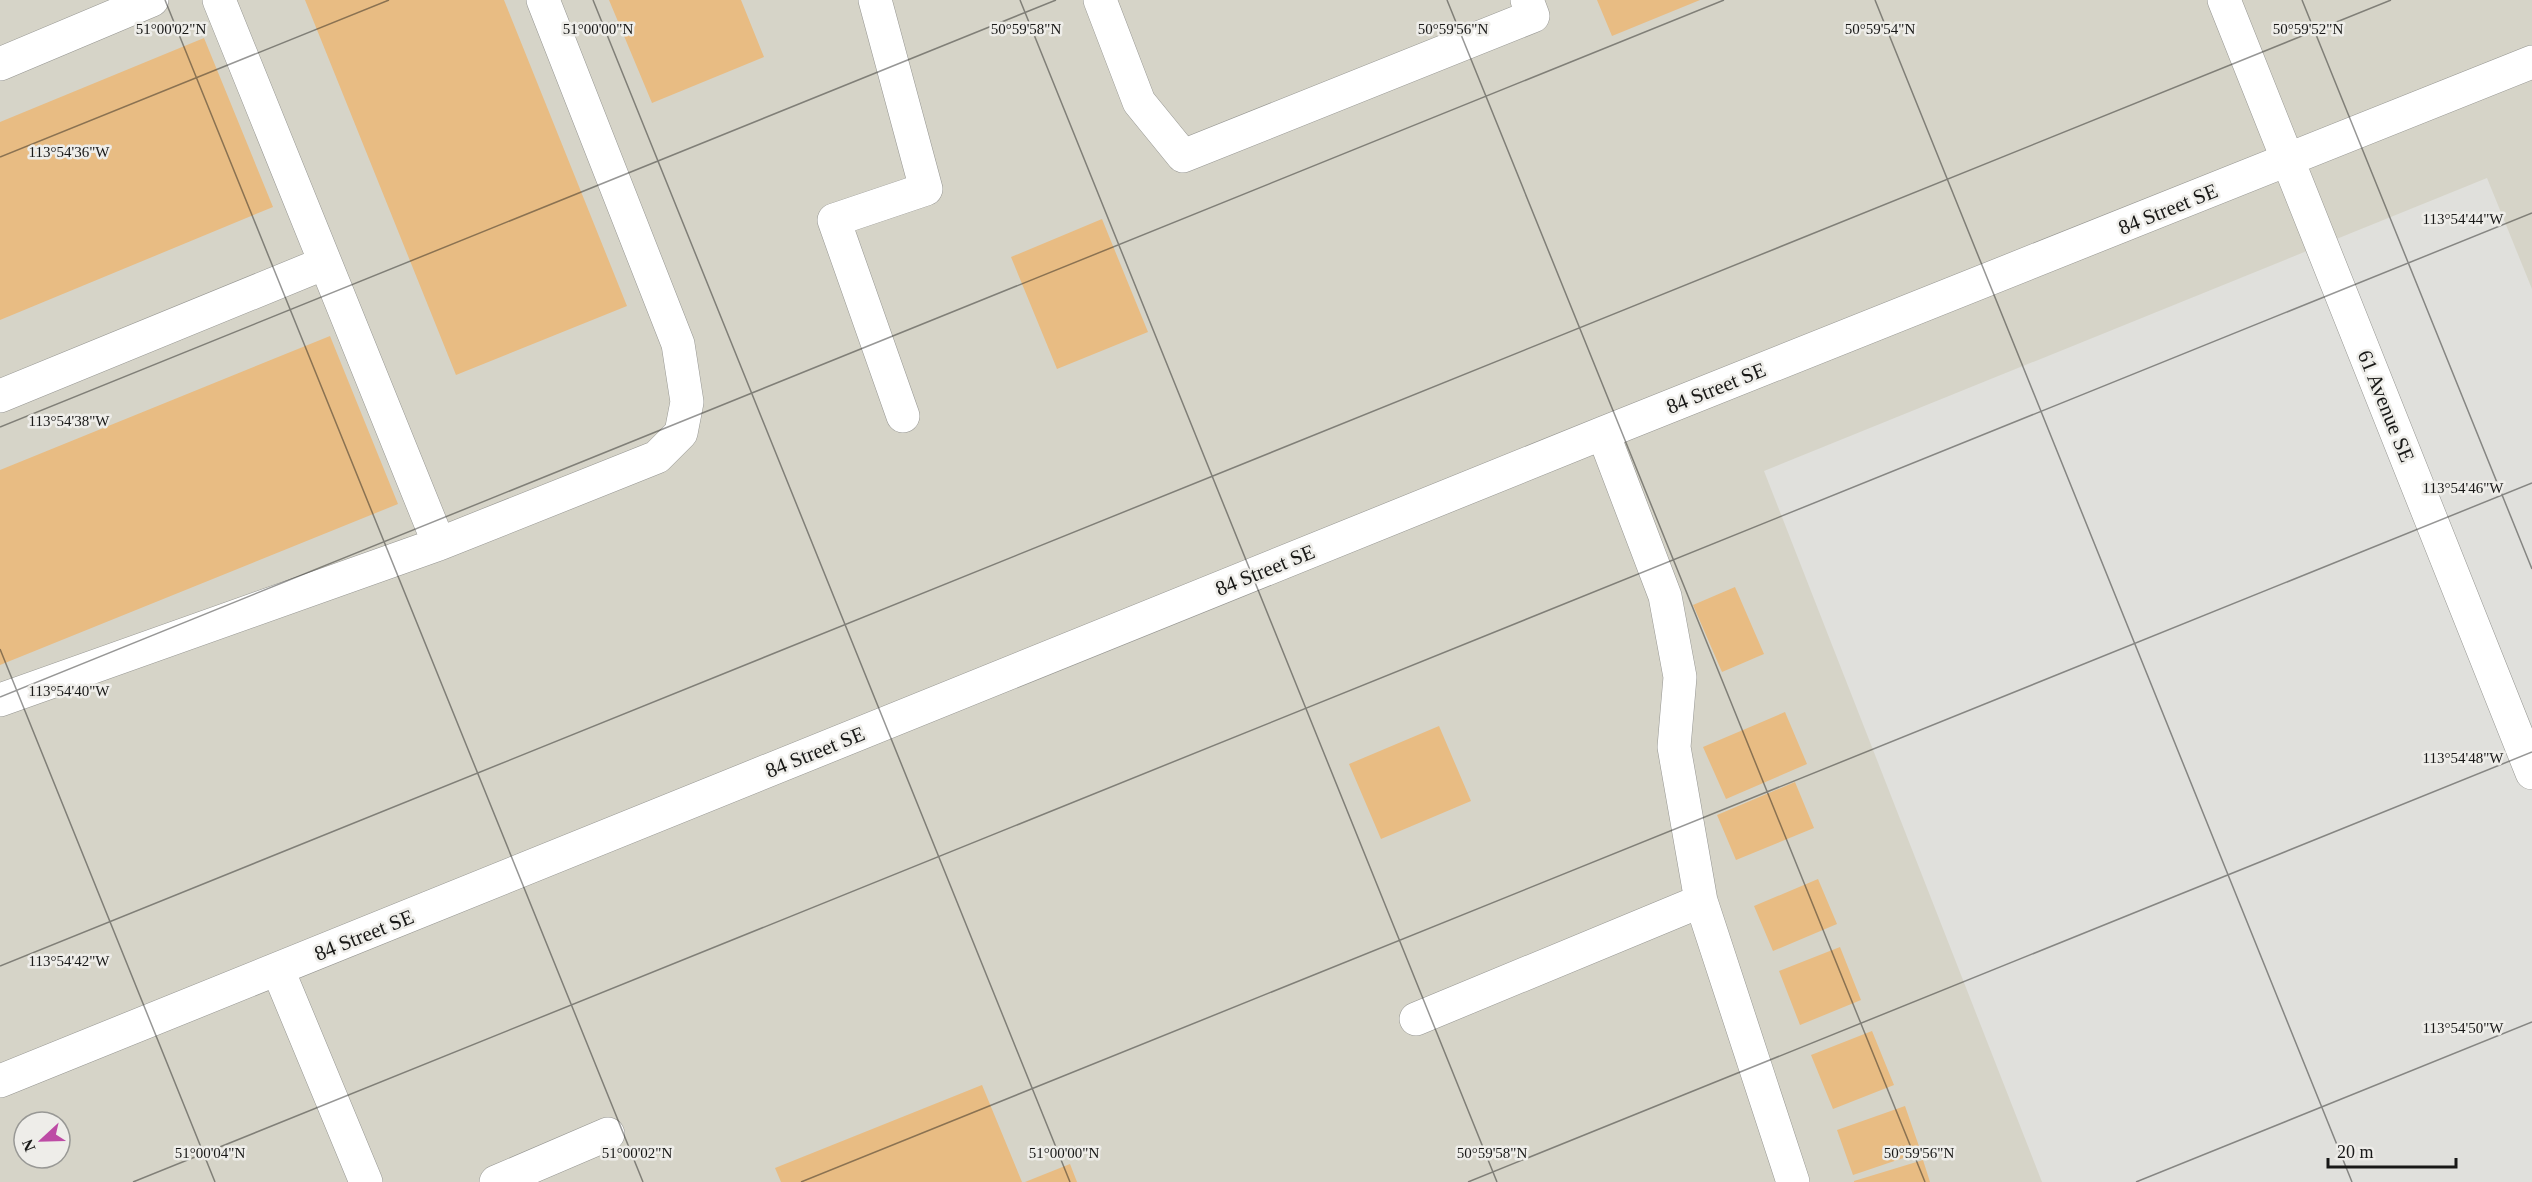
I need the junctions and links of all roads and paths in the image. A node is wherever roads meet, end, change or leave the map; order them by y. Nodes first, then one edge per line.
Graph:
1 (152, 0) edge
2 (219, 0) edge
3 (543, 0) edge
4 (875, 0) edge
5 (1100, 0) edge
6 (1527, 0) edge
7 (2224, 0) edge
8 (2532, 62) edge
9 (0, 64) edge
10 (2289, 160) junction
11 (326, 262) junction
12 (0, 396) edge
13 (903, 416) dead end
14 (1603, 433) junction
15 (439, 544) junction
16 (0, 700) edge
17 (2532, 773) edge
18 (1701, 901) junction
19 (278, 970) junction
20 (1416, 1019) dead end
21 (0, 1081) edge
22 (608, 1134) dead end
23 (366, 1182) edge
24 (496, 1182) edge
25 (1793, 1182) edge

1 - 9 street
2 - 11 street
3 - 15 street
4 - 13 street
5 - 6 street
7 - 10 street, 61 Avenue SE
8 - 10 street, 84 Street SE
10 - 14 street, 84 Street SE
10 - 17 street, 61 Avenue SE
11 - 12 street
11 - 15 street
14 - 18 street
14 - 19 street, 84 Street SE
15 - 16 street
18 - 20 street
18 - 25 street
19 - 21 street, 84 Street SE
19 - 23 street
22 - 24 street

